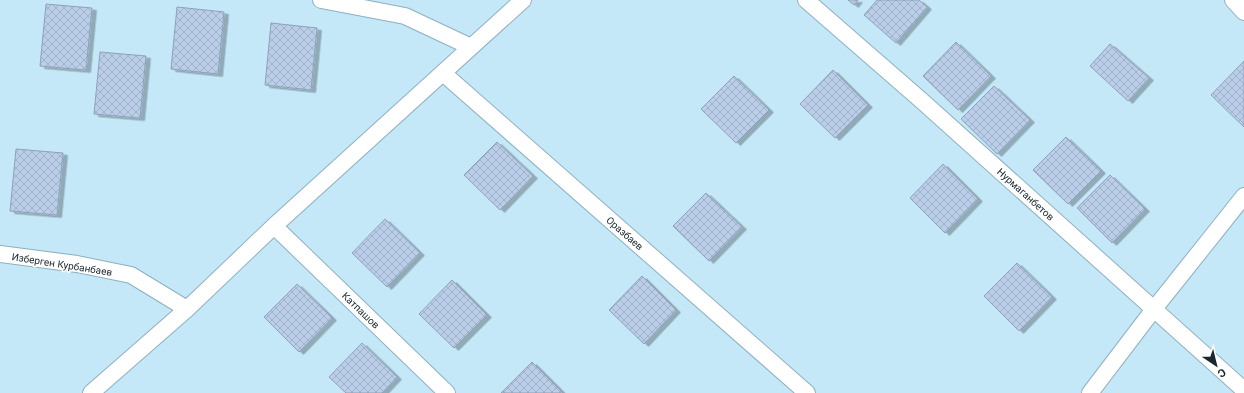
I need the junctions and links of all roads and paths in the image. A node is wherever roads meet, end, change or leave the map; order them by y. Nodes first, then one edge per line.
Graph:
1 (321, 0) edge
2 (523, 0) edge
3 (806, 0) edge
4 (1233, 0) edge
5 (1244, 12) edge
6 (471, 47) junction
7 (443, 72) junction
8 (1244, 196) edge
9 (274, 226) junction
10 (0, 254) edge
11 (186, 309) junction
12 (1154, 309) junction
13 (1244, 390) edge
14 (91, 393) edge
15 (447, 393) edge
16 (807, 393) edge
17 (1090, 393) edge

1 - 6 street
2 - 6 street
3 - 12 street, Нурмаганбетов
4 - 5 street
6 - 7 street
7 - 9 street
7 - 16 street, Оразбаев
8 - 12 street
9 - 11 street
9 - 15 street, Катпашов
10 - 11 street, Изберген Курбанбаев
11 - 14 street
12 - 13 street, Нурмаганбетов
12 - 17 street

